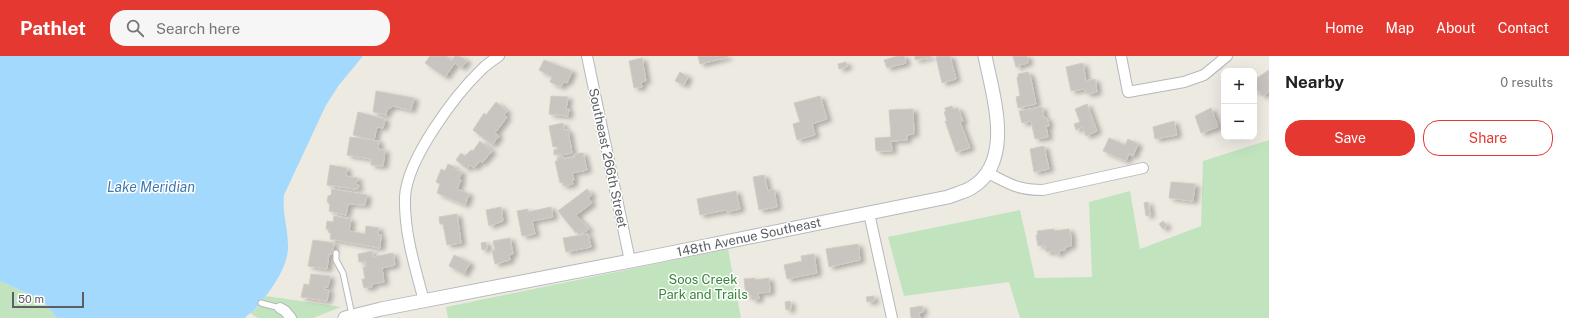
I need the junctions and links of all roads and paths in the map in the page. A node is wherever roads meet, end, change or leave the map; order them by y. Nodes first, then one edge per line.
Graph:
1 (499, 56) edge
2 (586, 56) edge
3 (985, 56) edge
4 (1121, 56) edge
5 (1227, 56) edge
6 (1143, 168) dead end
7 (988, 173) junction
8 (869, 213) junction
9 (336, 253) dead end
10 (630, 261) junction
11 (424, 301) junction
12 (261, 303) dead end
13 (280, 308) joint
14 (382, 314) edge
15 (348, 317) edge
16 (291, 318) edge
17 (892, 318) edge

1 - 11 street
2 - 10 street, Southeast 266th Street
3 - 7 street
4 - 5 street
6 - 7 street
7 - 8 street, 148th Avenue Southeast
8 - 10 street, 148th Avenue Southeast
8 - 17 street
9 - 15 lane
10 - 11 street, 148th Avenue Southeast
11 - 14 street, 148th Avenue Southeast
12 - 13 lane
13 - 16 street
14 - 15 street, 148th Avenue Southeast

